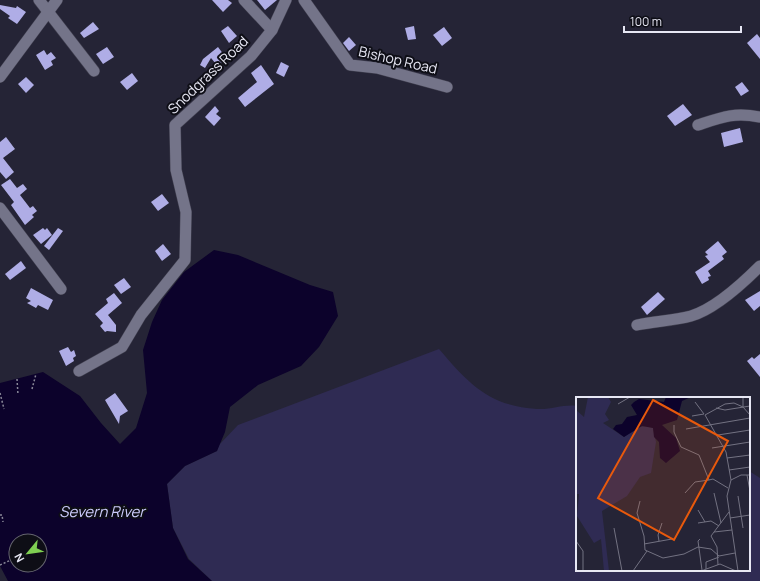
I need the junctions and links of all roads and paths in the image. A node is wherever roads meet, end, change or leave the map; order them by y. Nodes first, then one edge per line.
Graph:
1 (39, 0) edge
2 (57, 0) edge
3 (244, 0) edge
4 (286, 0) edge
5 (304, 0) edge
6 (49, 12) junction
7 (272, 30) junction
8 (94, 71) dead end
9 (0, 77) edge
10 (447, 87) dead end
11 (760, 117) edge
12 (698, 125) dead end
13 (0, 208) edge
14 (760, 266) edge
15 (61, 289) dead end
16 (637, 325) dead end
17 (79, 371) dead end
18 (36, 374) dead end
19 (17, 379) dead end
20 (32, 389) dead end
21 (0, 393) edge
22 (18, 395) dead end
23 (4, 409) dead end
24 (0, 515) edge
25 (3, 522) dead end

1 - 6 street
2 - 6 street
3 - 7 street
4 - 7 street, Snodgrass Road
5 - 10 street, Bishop Road
6 - 8 street
6 - 9 street
7 - 17 street, Snodgrass Road
11 - 12 street
13 - 15 street
14 - 16 street
18 - 20 path
19 - 22 path
21 - 23 path
24 - 25 path

